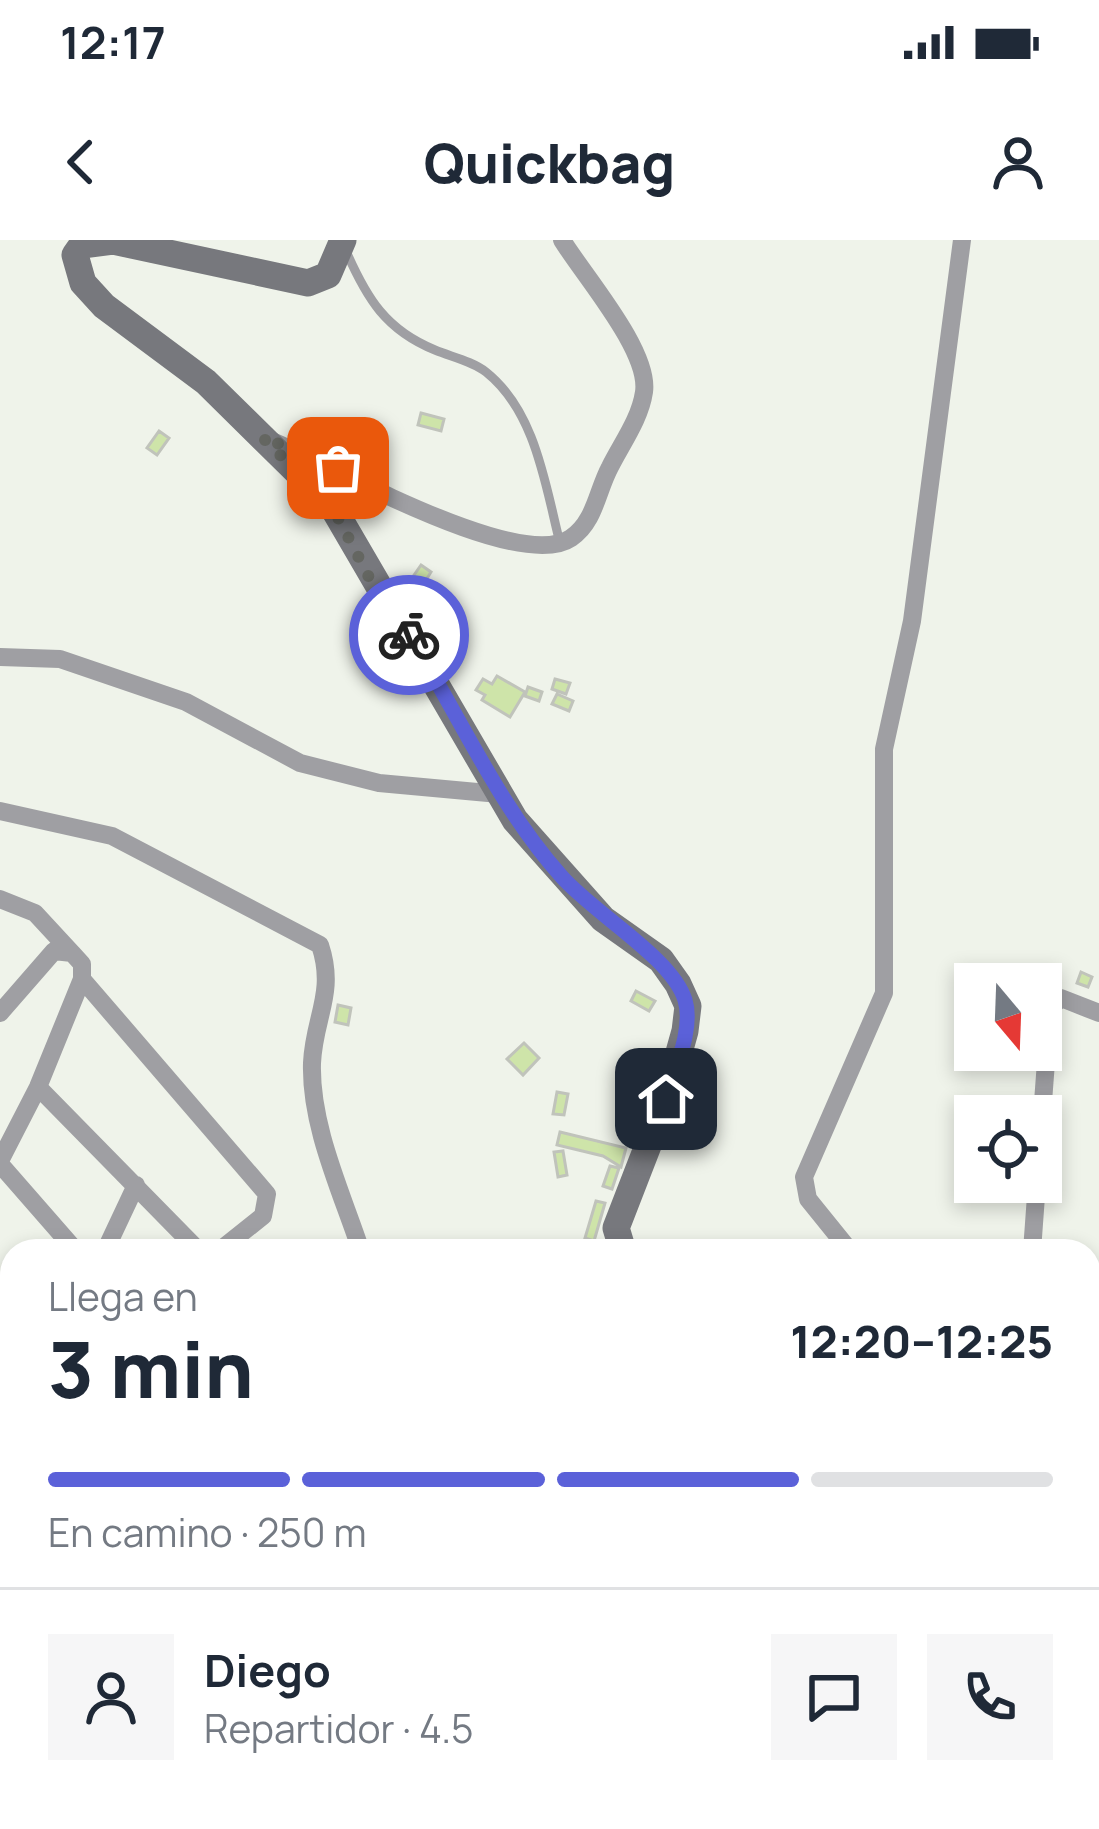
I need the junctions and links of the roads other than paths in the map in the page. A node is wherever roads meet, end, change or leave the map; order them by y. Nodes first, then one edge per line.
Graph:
1 (562, 240) edge
2 (962, 240) edge
3 (343, 242) edge
4 (262, 437) junction
5 (560, 544) junction
6 (0, 657) edge
7 (500, 794) junction
8 (0, 811) edge
9 (0, 899) edge
10 (72, 953) junction
11 (82, 979) junction
12 (0, 1012) edge
13 (1099, 1013) edge
14 (38, 1087) junction
15 (1044, 1095) edge
16 (0, 1162) edge
17 (136, 1185) junction
18 (1035, 1203) edge
19 (66, 1239) edge
20 (111, 1239) edge
21 (188, 1239) edge
22 (234, 1239) edge
23 (357, 1239) edge
24 (619, 1239) edge
25 (840, 1239) edge
26 (1033, 1239) edge

1 - 5 street
2 - 25 street
3 - 4 main road
3 - 5 lane
4 - 5 street
4 - 7 main road
6 - 7 street
7 - 24 main road
8 - 23 street
9 - 10 street
10 - 11 street
10 - 12 street
11 - 14 street
11 - 22 street
13 - 15 street
14 - 16 street
14 - 17 street
16 - 19 street
17 - 20 street
17 - 21 street
18 - 26 street

